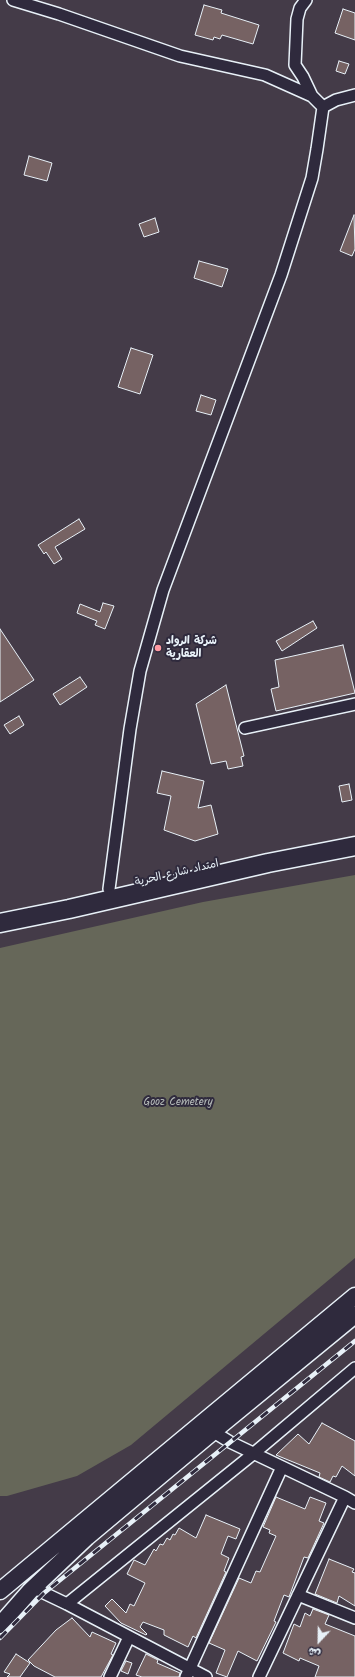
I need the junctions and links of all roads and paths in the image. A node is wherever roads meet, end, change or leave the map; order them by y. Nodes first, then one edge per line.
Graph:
1 (13, 0) edge
2 (306, 0) edge
3 (355, 95) edge
4 (312, 96) junction
5 (323, 107) junction
6 (355, 704) edge
7 (245, 728) dead end
8 (355, 836) edge
9 (355, 846) edge
10 (109, 890) junction
11 (0, 913) edge
12 (0, 923) edge
13 (355, 1296) edge
14 (355, 1315) edge
15 (355, 1368) edge
16 (212, 1431) junction
17 (253, 1454) junction
18 (282, 1467) junction
19 (350, 1500) edge
20 (34, 1587) junction
21 (0, 1591) edge
22 (298, 1595) junction
23 (67, 1604) junction
24 (355, 1618) edge
25 (0, 1625) edge
26 (129, 1637) junction
27 (188, 1673) edge
28 (110, 1677) edge
29 (206, 1677) edge
30 (259, 1677) edge

1 - 4 street
2 - 4 street
3 - 5 street
4 - 5 street
5 - 10 street
6 - 7 street
8 - 10 main road, امتداد شارع الحرية
9 - 12 main road
10 - 11 main road, امتداد شارع الحرية
13 - 21 main road
14 - 16 main road
15 - 17 street
16 - 17 street
16 - 20 main road
17 - 18 street
17 - 23 street
18 - 19 street
18 - 27 street
19 - 22 street
20 - 23 street
20 - 25 main road
22 - 24 street
22 - 30 street
23 - 26 street
26 - 27 street
26 - 28 street
27 - 29 street

